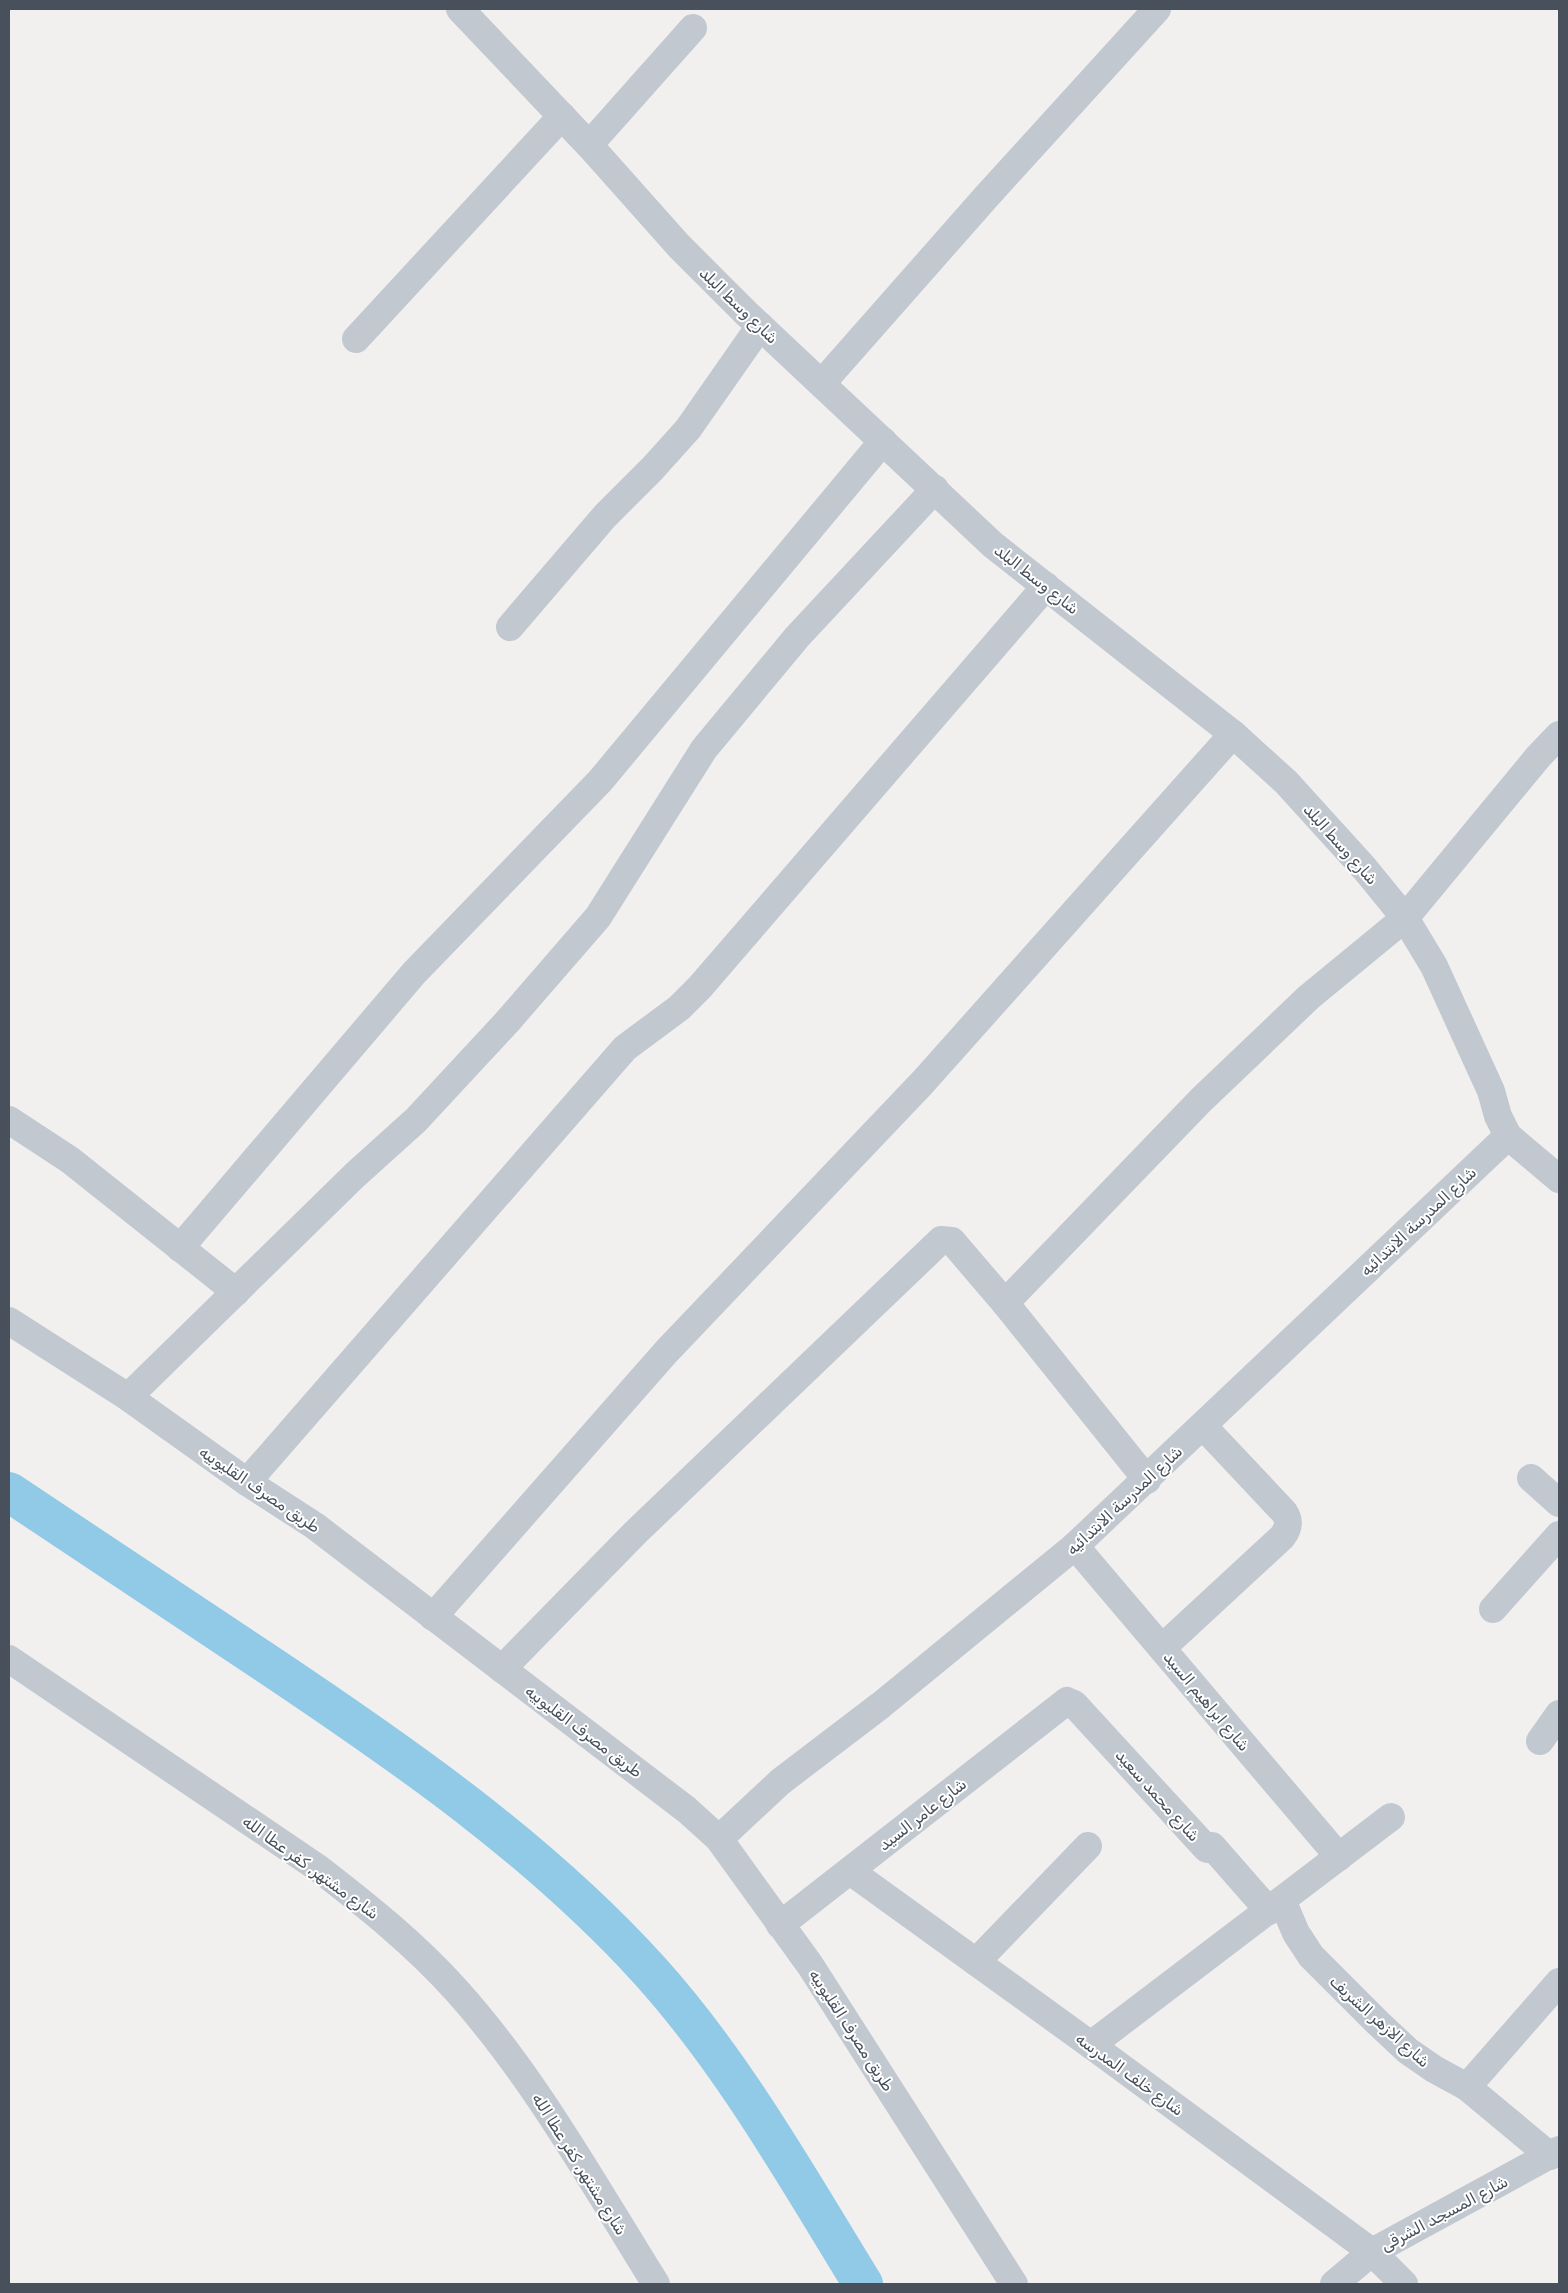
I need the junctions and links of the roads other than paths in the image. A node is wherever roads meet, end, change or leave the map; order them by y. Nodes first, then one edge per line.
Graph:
1 (460, 9) edge
2 (1157, 9) edge
3 (693, 28) dead end
4 (562, 116) junction
5 (589, 145) junction
6 (760, 326) junction
7 (356, 340) dead end
8 (822, 384) junction
9 (883, 441) junction
10 (935, 489) junction
11 (1046, 586) junction
12 (510, 626) dead end
13 (1233, 734) junction
14 (1559, 735) edge
15 (1405, 918) junction
16 (9, 1120) edge
17 (1508, 1136) junction
18 (1559, 1179) edge
19 (180, 1248) junction
20 (236, 1292) junction
21 (1005, 1303) junction
22 (9, 1321) edge
23 (128, 1397) junction
24 (1203, 1426) junction
25 (1531, 1478) dead end
26 (1146, 1480) junction
27 (247, 1482) junction
28 (1559, 1503) edge
29 (1559, 1535) edge
30 (1075, 1546) junction
31 (1492, 1609) dead end
32 (433, 1617) junction
33 (1162, 1648) junction
34 (9, 1659) edge
35 (502, 1669) junction
36 (1063, 1702) joint
37 (1559, 1714) edge
38 (1540, 1741) dead end
39 (1391, 1817) dead end
40 (719, 1839) junction
41 (1088, 1846) dead end
42 (1339, 1857) junction
43 (850, 1871) junction
44 (1276, 1906) junction
45 (780, 1925) junction
46 (976, 1962) junction
47 (1559, 1982) edge
48 (1091, 2045) junction
49 (1467, 2087) junction
50 (1555, 2153) edge
51 (1372, 2252) junction
52 (656, 2284) edge
53 (1014, 2284) edge
54 (1334, 2284) edge
55 (1404, 2284) edge

1 - 4 street, شارع وسط البلد
2 - 8 street
3 - 5 street
4 - 5 street, شارع وسط البلد
4 - 7 street
5 - 6 street, شارع وسط البلد
6 - 8 street, شارع وسط البلد
6 - 12 street
8 - 9 street, شارع وسط البلد
9 - 10 street, شارع وسط البلد
9 - 19 street
10 - 11 street, شارع وسط البلد
10 - 20 street
11 - 13 street, شارع وسط البلد
11 - 27 street
13 - 15 street, شارع وسط البلد
13 - 32 street
14 - 15 street
15 - 17 street, شارع وسط البلد
15 - 21 street
16 - 19 street
17 - 18 street, شارع وسط البلد
17 - 24 street, شارع المدرسة الابتدائيه
19 - 20 street
20 - 23 street
21 - 26 street
21 - 35 street
22 - 23 street, طريق مصرف القليوبيه
23 - 27 street, طريق مصرف القليوبيه
24 - 26 street, شارع المدرسة الابتدائيه
24 - 33 street
25 - 28 street
26 - 30 street, شارع المدرسة الابتدائيه
27 - 32 street, طريق مصرف القليوبيه
29 - 31 street
30 - 33 street, شارع ابراهيم السيد
30 - 40 street, شارع المدرسة الابتدائيه
32 - 35 street, طريق مصرف القليوبيه
33 - 42 street, شارع ابراهيم السيد
34 - 52 street, شارع مشتهر, كفر عطا الله
35 - 40 street, طريق مصرف القليوبيه
36 - 43 street, شارع عامر السيد
36 - 44 street, شارع محمد سعيد
37 - 38 street
39 - 42 street
40 - 45 street, طريق مصرف القليوبيه
41 - 46 street
42 - 44 street
43 - 45 street, شارع عامر السيد
43 - 46 street, شارع خلف المدرسه
44 - 48 street
44 - 49 street, شارع الازهر الشريف
45 - 53 street, طريق مصرف القليوبيه
46 - 48 street, شارع خلف المدرسه
47 - 49 street
48 - 51 street, شارع خلف المدرسه
49 - 50 street, شارع الازهر الشريف
50 - 51 street, شارع المسجد الشرقى
51 - 54 street, شارع المسجد الشرقى
51 - 55 street, شارع خلف المدرسه

